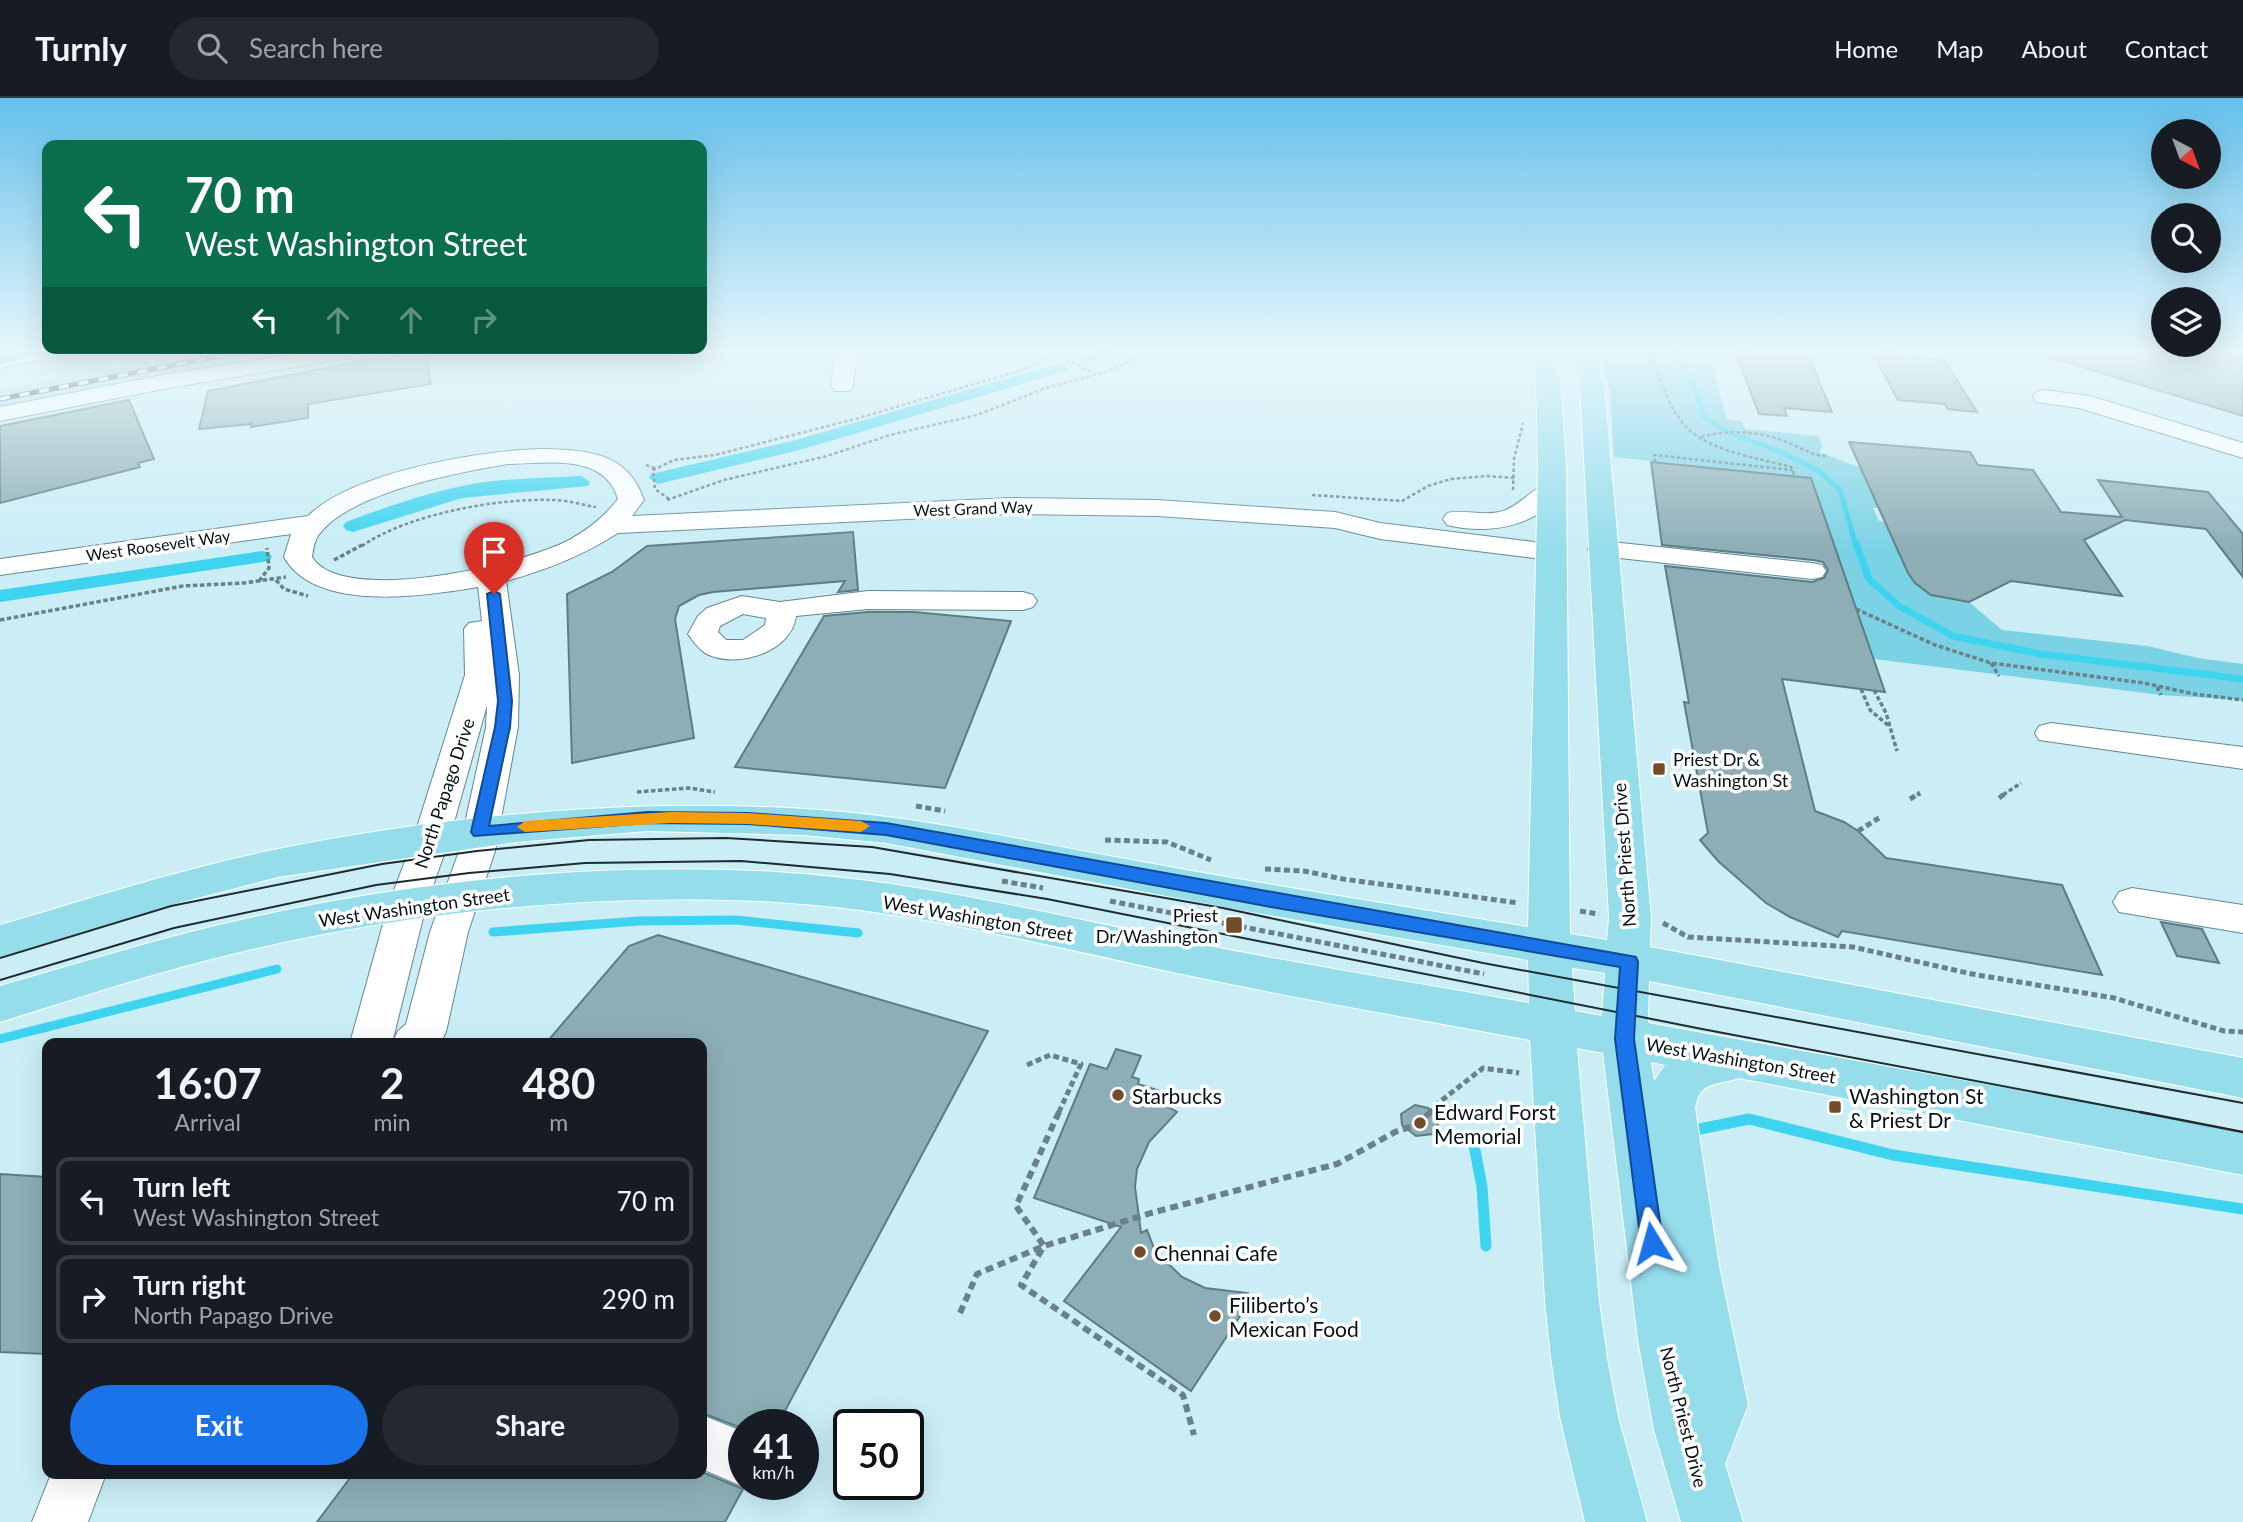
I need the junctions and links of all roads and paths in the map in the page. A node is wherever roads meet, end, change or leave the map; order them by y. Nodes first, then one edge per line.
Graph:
1 (864, 416) edge
2 (970, 416) edge
3 (1549, 416) edge
4 (1594, 416) edge
5 (1679, 416) edge
6 (2132, 416) edge
7 (1524, 422) dead end
8 (1701, 437) junction
9 (2243, 451) edge
10 (1826, 456) dead end
11 (1655, 462) dead end
12 (654, 469) junction
13 (1792, 470) junction
14 (1795, 477) dead end
15 (638, 478) junction
16 (1514, 478) junction
17 (1551, 478) junction
18 (1303, 495) dead end
19 (1511, 495) dead end
20 (663, 501) dead end
21 (607, 516) junction
22 (1335, 520) junction
23 (305, 536) junction
24 (266, 544) dead end
25 (1602, 548) junction
26 (1550, 552) junction
27 (323, 564) dead end
28 (0, 567) edge
29 (1812, 572) dead end
30 (291, 575) dead end
31 (483, 578) junction
32 (259, 581) junction
33 (1024, 600) dead end
34 (1856, 609) dead end
35 (776, 611) dead end
36 (0, 620) edge
37 (1992, 663) junction
38 (1999, 676) dead end
39 (2156, 686) junction
40 (1861, 689) dead end
41 (1874, 690) dead end
42 (2161, 695) dead end
43 (2243, 700) edge
44 (1889, 726) junction
45 (2051, 733) dead end
46 (1897, 751) dead end
47 (2243, 758) edge
48 (2021, 783) dead end
49 (1920, 793) dead end
50 (1999, 798) dead end
51 (1910, 799) dead end
52 (1880, 818) dead end
53 (1858, 831) dead end
54 (480, 832) junction
55 (431, 840) junction
56 (1002, 881) dead end
57 (1052, 890) dead end
58 (461, 899) junction
59 (1103, 900) dead end
60 (2132, 902) dead end
61 (407, 906) junction
62 (2243, 919) edge
63 (1668, 924) dead end
64 (0, 941) edge
65 (1550, 949) junction
66 (1629, 962) junction
67 (1483, 974) dead end
68 (0, 1004) edge
69 (1552, 1027) junction
70 (2243, 1032) edge
71 (372, 1038) edge
72 (418, 1038) edge
73 (1624, 1039) junction
74 (1741, 1060) junction
75 (1027, 1065) dead end
76 (1519, 1073) dead end
77 (2243, 1078) edge
78 (2243, 1153) edge
79 (1044, 1246) junction
80 (960, 1313) dead end
81 (1194, 1435) dead end
82 (707, 1444) edge
83 (728, 1453) edge
84 (1694, 1465) junction
85 (77, 1479) edge
86 (61, 1522) edge
87 (1616, 1522) edge
88 (1712, 1522) edge

1 - 12 path
2 - 20 path
3 - 17 main road
4 - 25 main road, North Priest Drive
5 - 8 path
6 - 9 street
7 - 16 path
8 - 10 path
8 - 13 path
11 - 13 path
12 - 15 path
12 - 15 path
13 - 14 path
15 - 21 street
15 - 23 street
16 - 18 path
16 - 19 path
17 - 22 street, West Grand Way
17 - 25 main road
17 - 26 main road
21 - 22 street, West Grand Way
21 - 27 path
21 - 31 street
22 - 26 street, West Grand Way
23 - 28 street, West Roosevelt Way
23 - 31 street
24 - 32 path
25 - 29 street
25 - 66 main road, North Priest Drive
26 - 65 main road
30 - 32 path
31 - 54 street, North Papago Drive
31 - 55 street, North Papago Drive
32 - 36 path
33 - 35 street
34 - 37 path
37 - 38 path
37 - 39 path
39 - 42 path
39 - 43 path
40 - 44 path
41 - 44 path
44 - 46 path
45 - 47 street
48 - 50 path
49 - 51 path
52 - 53 path
54 - 55 main road
54 - 58 street, North Papago Drive
54 - 65 main road
55 - 61 street, North Papago Drive
55 - 64 main road
56 - 57 path
58 - 61 main road, West Washington Street
58 - 69 main road, West Washington Street
58 - 72 street, North Papago Drive
59 - 67 path
60 - 62 street
61 - 68 main road, West Washington Street
61 - 71 street, North Papago Drive
63 - 70 path
65 - 66 main road
65 - 69 main road
66 - 73 main road, North Priest Drive
66 - 77 main road
69 - 73 main road, West Washington Street
69 - 87 main road
73 - 74 main road, West Washington Street
73 - 84 main road, North Priest Drive
74 - 78 main road, West Washington Street
74 - 84 main road
75 - 79 path
76 - 79 path
79 - 80 path
79 - 81 path
82 - 83 street
84 - 88 main road, North Priest Drive
85 - 86 street

